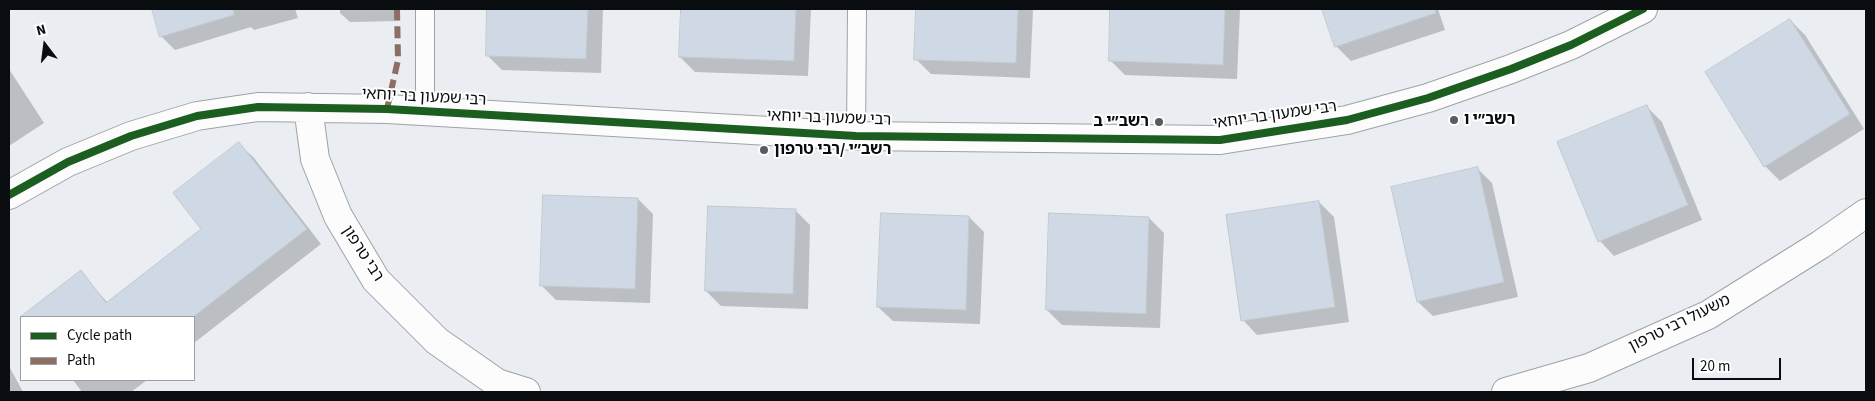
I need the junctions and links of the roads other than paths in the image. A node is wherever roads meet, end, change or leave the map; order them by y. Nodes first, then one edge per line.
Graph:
1 (425, 9) edge
2 (857, 9) edge
3 (1643, 9) edge
4 (308, 107) junction
5 (426, 112) junction
6 (856, 136) junction
7 (9, 195) edge
8 (1866, 213) edge
9 (526, 392) edge
10 (1506, 392) edge

1 - 5 lane
2 - 6 lane
3 - 6 street, רבי שמעון בר יוחאי
4 - 5 street, רבי שמעון בר יוחאי
4 - 7 street, רבי שמעון בר יוחאי
4 - 9 street, רבי טרפון
5 - 6 street, רבי שמעון בר יוחאי
8 - 10 street, משעול רבי טרפון

